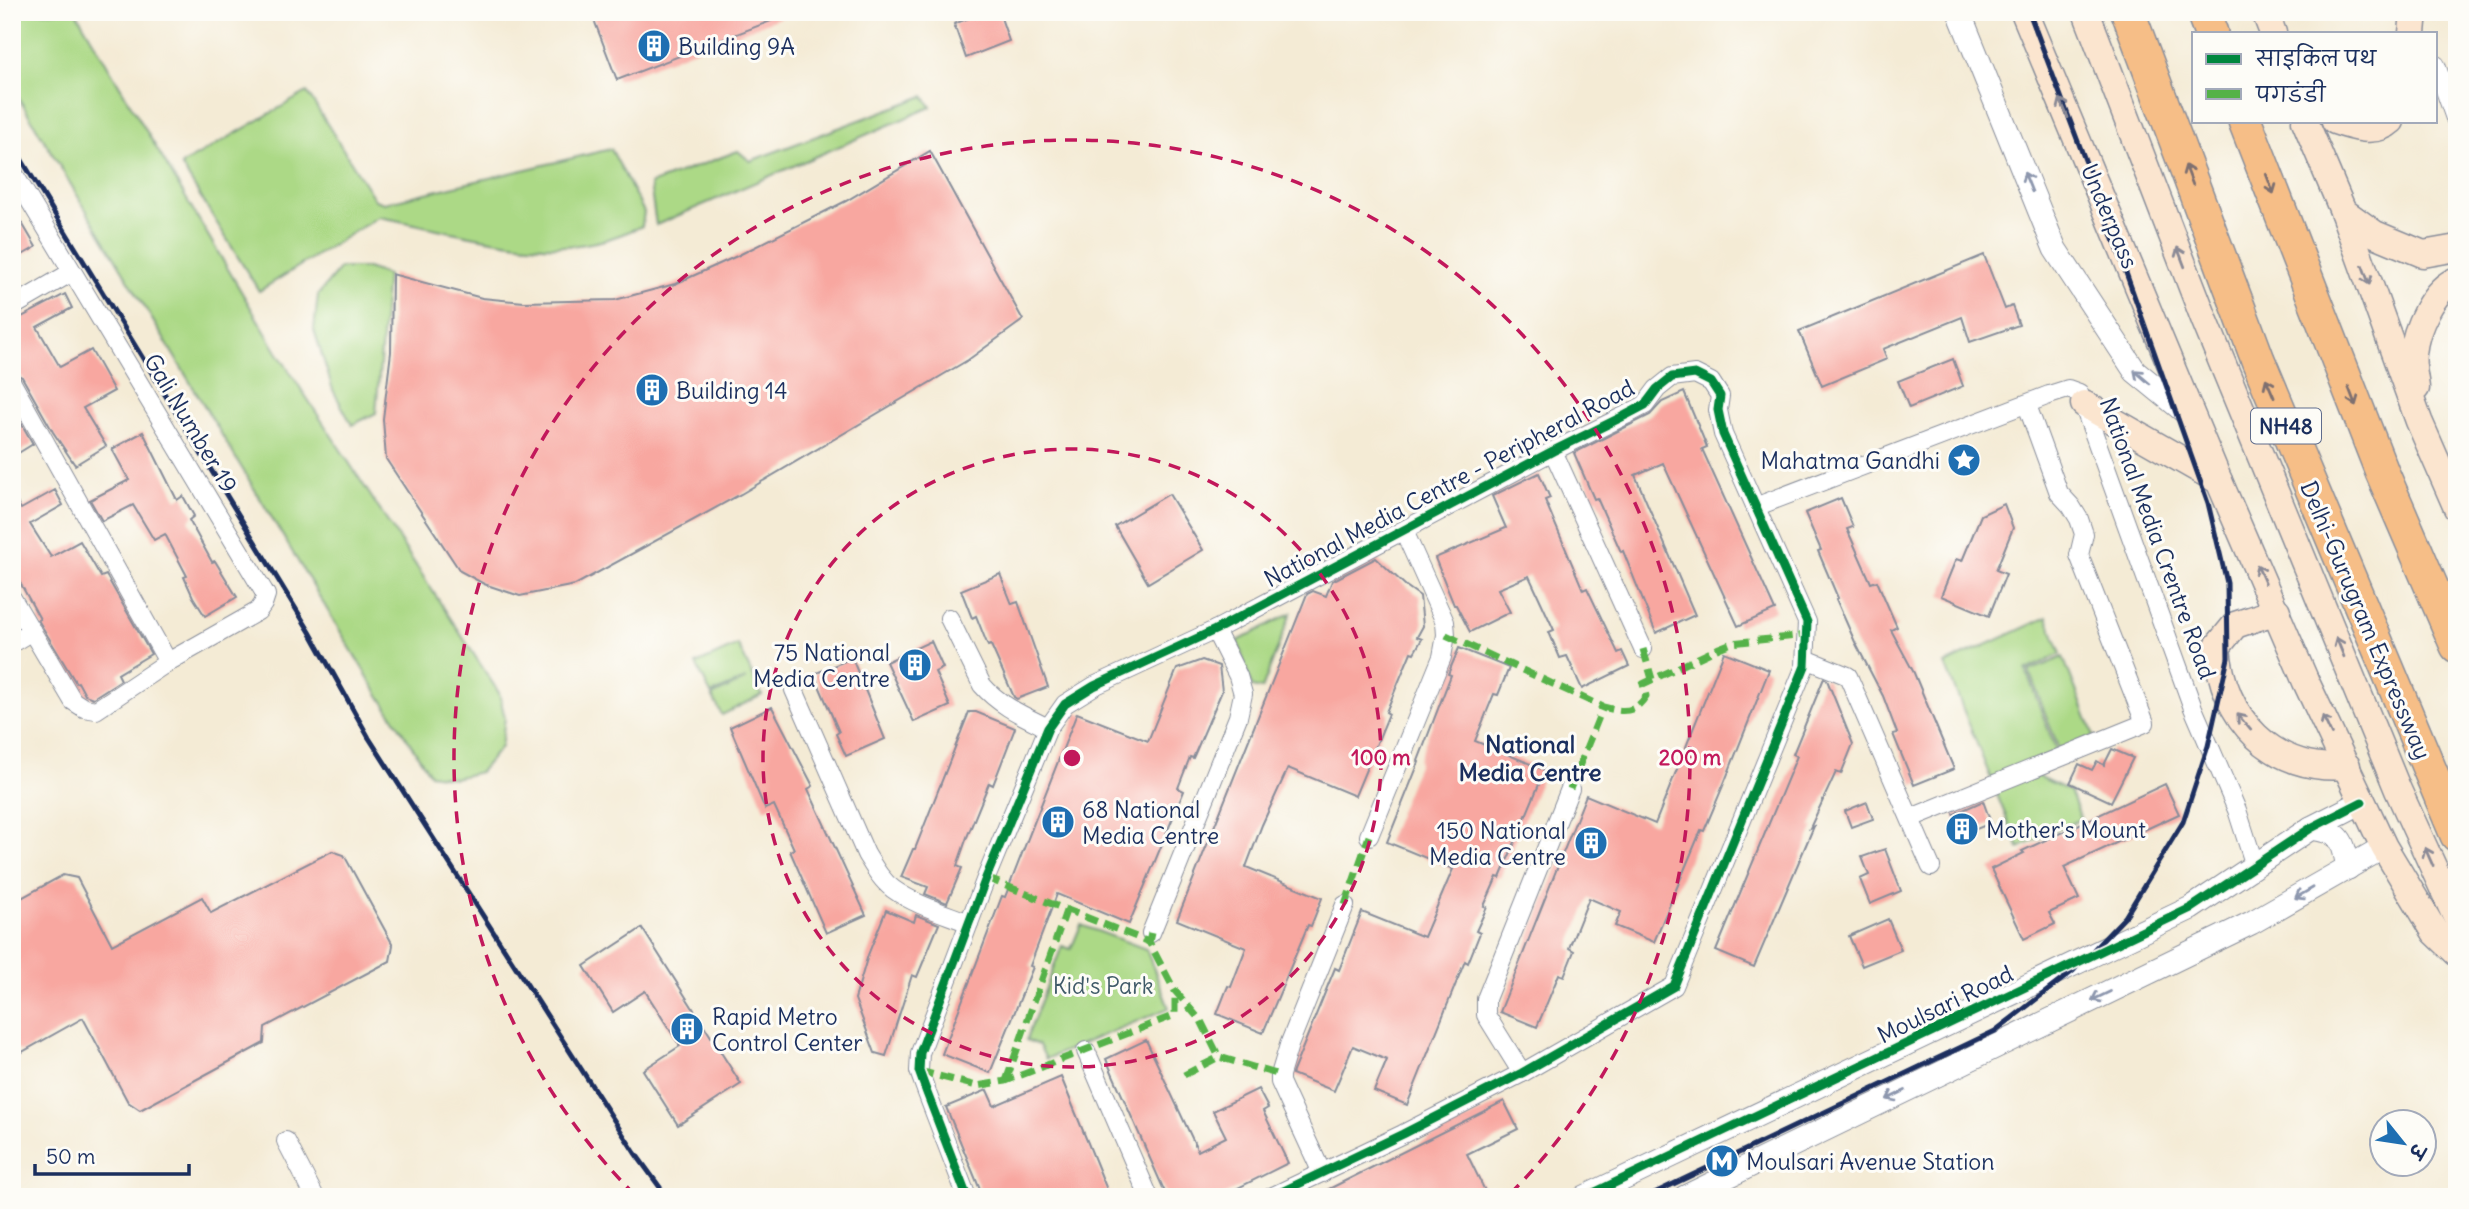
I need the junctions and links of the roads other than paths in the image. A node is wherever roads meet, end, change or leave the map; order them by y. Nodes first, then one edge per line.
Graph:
1 (1959, 12) edge
2 (2024, 12) edge
3 (2086, 12) edge
4 (2128, 12) edge
5 (2203, 12) edge
6 (2265, 12) edge
7 (2415, 12) edge
8 (2211, 32) edge
9 (2273, 32) edge
10 (2412, 32) edge
11 (2424, 32) edge
12 (2438, 71) edge
13 (2245, 122) edge
14 (2305, 122) edge
15 (2338, 122) edge
16 (2390, 122) edge
17 (2457, 124) edge
18 (12, 171) edge
19 (2343, 211) junction
20 (2457, 248) edge
21 (72, 272) junction
22 (2457, 280) edge
23 (12, 307) edge
24 (12, 383) edge
25 (2084, 404) junction
26 (2027, 405) junction
27 (2195, 420) junction
28 (2419, 421) junction
29 (1553, 451) junction
30 (2219, 481) junction
31 (1755, 506) junction
32 (2457, 508) edge
33 (1404, 530) junction
34 (12, 598) edge
35 (2277, 611) junction
36 (948, 618) dead end
37 (1215, 630) junction
38 (32, 631) junction
39 (12, 643) edge
40 (2457, 646) edge
41 (1643, 649) dead end
42 (1806, 659) junction
43 (168, 662) junction
44 (794, 690) dead end
45 (1048, 728) junction
46 (2347, 766) junction
47 (1570, 789) dead end
48 (2362, 802) junction
49 (1911, 818) junction
50 (2311, 828) junction
51 (2457, 835) edge
52 (1369, 836) dead end
53 (2384, 847) junction
54 (2255, 866) junction
55 (1931, 867) dead end
56 (2348, 868) junction
57 (1345, 905) dead end
58 (2457, 919) edge
59 (969, 923) junction
60 (1151, 933) dead end
61 (2457, 953) edge
62 (1086, 1051) dead end
63 (1522, 1073) junction
64 (286, 1141) dead end
65 (1322, 1173) junction
66 (315, 1197) edge
67 (967, 1197) edge
68 (1149, 1197) edge
69 (1271, 1197) edge
70 (1585, 1197) edge
71 (1685, 1197) edge

27 -> 1 street
27 -> 2 main road, Underpass
58 -> 3 main road
51 -> 4 highway, Delhi-Gurugram Expressway / NH48
5 - 8 highway
6 - 9 main road
7 - 10 main road
7 - 11 street
12 - 17 street
13 -> 40 highway, NH48
14 - 19 main road
15 - 16 main road
18 - 21 street, Gali Number 19
19 - 20 main road
19 -> 28 main road
21 - 23 street
21 - 43 street, Gali Number 19
22 - 28 main road
24 - 43 street
25 - 26 street, National Media Crentre Road
25 - 30 main road
25 - 54 street, National Media Crentre Road
26 - 31 street, National Media Crentre Road
26 - 49 street
27 - 30 main road, Underpass
28 - 32 main road
29 - 31 street, National Media Centre - Peripheral Road
29 - 33 street, National Media Centre - Peripheral Road
29 - 41 street
35 -> 30 main road, Underpass
31 - 42 street, National Media Centre - Peripheral Road
33 - 37 street, National Media Centre - Peripheral Road
33 - 52 street
34 - 38 street
46 -> 35 main road, Underpass
46 -> 35 main road
36 - 45 street
37 - 45 street, National Media Centre - Peripheral Road
37 - 60 street
38 - 39 street
38 - 43 street
42 - 49 street
42 - 63 street, National Media Centre - Peripheral Road
44 - 59 street
45 - 59 street, National Media Centre - Peripheral Road
46 - 48 main road, Underpass
47 - 63 street
48 - 50 street, Moulsari Road
48 - 53 main road, Underpass
49 - 55 street
50 - 54 street, Moulsari Road
50 - 56 street
53 - 56 street
53 - 61 main road, Underpass
54 - 70 street, Moulsari Road
56 -> 71 street
57 - 65 street
59 - 67 street, National Media Centre - Peripheral Road
62 - 68 street
63 - 65 street, National Media Centre - Peripheral Road
64 - 66 street
65 - 69 street, National Media Centre - Peripheral Road

